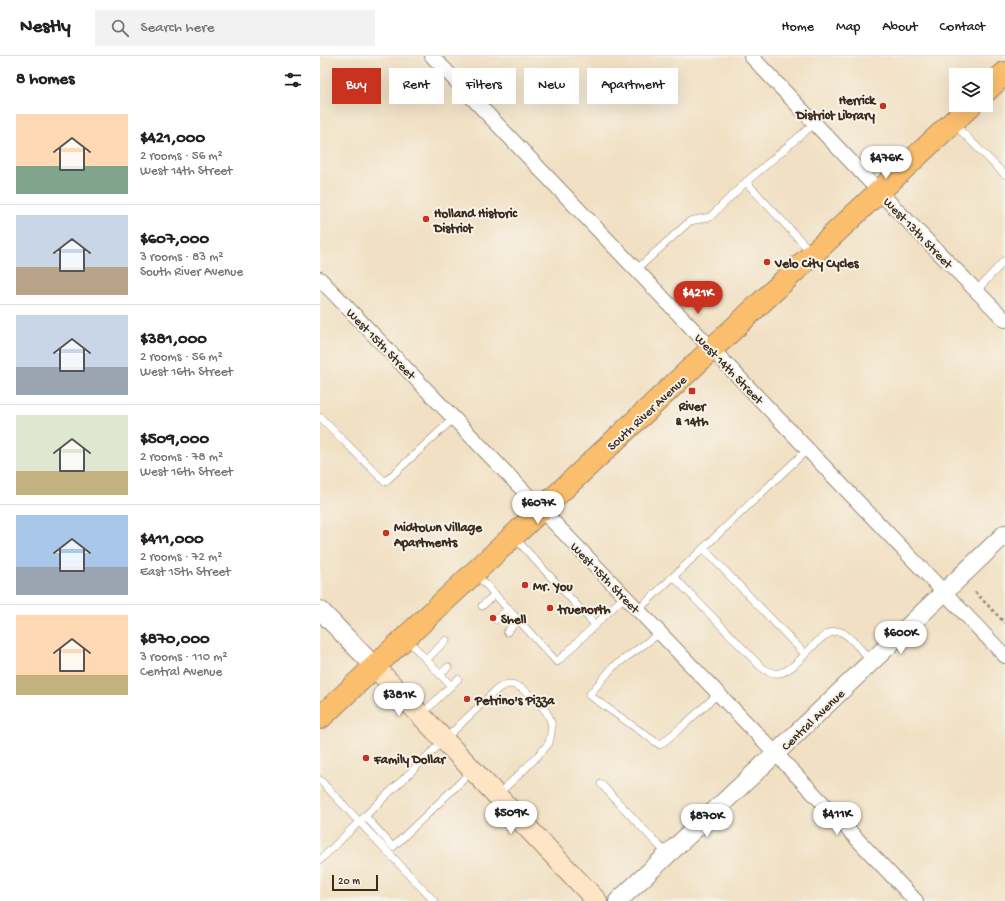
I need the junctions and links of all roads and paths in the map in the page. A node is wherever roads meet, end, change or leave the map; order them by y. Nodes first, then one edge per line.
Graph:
1 (432, 56) edge
2 (751, 56) edge
3 (1005, 73) edge
4 (993, 84) edge
5 (964, 112) edge
6 (815, 123) junction
7 (953, 123) junction
8 (1005, 175) edge
9 (746, 182) junction
10 (880, 192) junction
11 (813, 255) junction
12 (1005, 260) edge
13 (636, 270) junction
14 (320, 278) edge
15 (976, 291) junction
16 (1005, 320) edge
17 (712, 349) junction
18 (320, 417) edge
19 (454, 418) junction
20 (808, 449) junction
21 (542, 510) junction
22 (1005, 534) edge
23 (514, 537) junction
24 (703, 548) junction
25 (475, 573) junction
26 (674, 577) junction
27 (975, 592) dead end
28 (945, 593) junction
29 (494, 594) junction
30 (625, 596) junction
31 (482, 606) dead end
32 (508, 608) junction
33 (320, 610) edge
34 (638, 610) junction
35 (496, 620) dead end
36 (518, 620) junction
37 (1005, 623) edge
38 (595, 625) junction
39 (507, 632) dead end
40 (660, 633) junction
41 (405, 637) junction
42 (446, 640) dead end
43 (805, 654) junction
44 (1005, 656) edge
45 (426, 660) junction
46 (872, 662) junction
47 (374, 666) junction
48 (448, 667) dead end
49 (440, 675) junction
50 (458, 678) dead end
51 (450, 686) junction
52 (718, 694) junction
53 (420, 715) junction
54 (320, 718) edge
55 (444, 740) junction
56 (776, 753) junction
57 (473, 771) junction
58 (320, 780) edge
59 (602, 784) dead end
60 (496, 796) junction
61 (362, 819) junction
62 (667, 854) junction
63 (320, 860) edge
64 (434, 901) edge
65 (597, 901) edge
66 (618, 901) edge
67 (916, 901) edge

1 - 13 street, West 14th Street
2 - 6 street, West 13th Street
3 - 4 main road
5 - 7 main road, South River Avenue
6 - 9 lane
6 - 10 street, West 13th Street
7 - 8 lane
7 - 10 main road, South River Avenue
9 - 11 lane
9 - 13 lane
10 - 11 main road, South River Avenue
10 - 15 street, West 13th Street
11 - 17 main road, South River Avenue
12 - 15 lane
13 - 17 street, West 14th Street
14 - 19 street, West 15th Street
15 - 16 street, West 13th Street
17 - 20 street, West 14th Street
17 - 21 main road, South River Avenue
18 - 19 lane
19 - 21 street, West 15th Street
20 - 24 lane
20 - 28 street, West 14th Street
21 - 23 main road, South River Avenue
21 - 30 street, West 15th Street
22 - 28 street, Central Avenue
23 - 25 main road, South River Avenue
23 - 38 lane
24 - 26 lane
24 - 43 lane
25 - 29 lane
25 - 41 main road, South River Avenue
26 - 34 lane
26 - 43 lane
27 - 37 path
28 - 44 street, West 14th Street
28 - 46 street, Central Avenue
29 - 31 lane
29 - 32 lane
30 - 34 street, West 15th Street
30 - 38 lane
32 - 35 lane
32 - 36 lane
33 - 47 street
34 - 40 street, West 15th Street
36 - 38 lane
36 - 39 lane
40 - 52 street, West 15th Street
40 - 52 lane
41 - 45 lane
41 - 47 main road, South River Avenue
42 - 45 lane
43 - 46 lane
45 - 49 lane
46 - 56 street, Central Avenue
47 - 53 main road
47 - 54 main road, South River Avenue
48 - 49 lane
49 - 51 lane
50 - 51 lane
51 - 53 lane
52 - 56 street, West 15th Street
53 - 55 main road
55 - 57 main road
55 - 60 lane
55 - 61 lane
56 - 62 street, Central Avenue
56 - 67 street, West 15th Street
57 - 60 main road
57 - 61 lane
58 - 61 lane
59 - 62 lane
60 - 65 main road
61 - 63 lane
61 - 64 lane
62 - 66 street, Central Avenue

